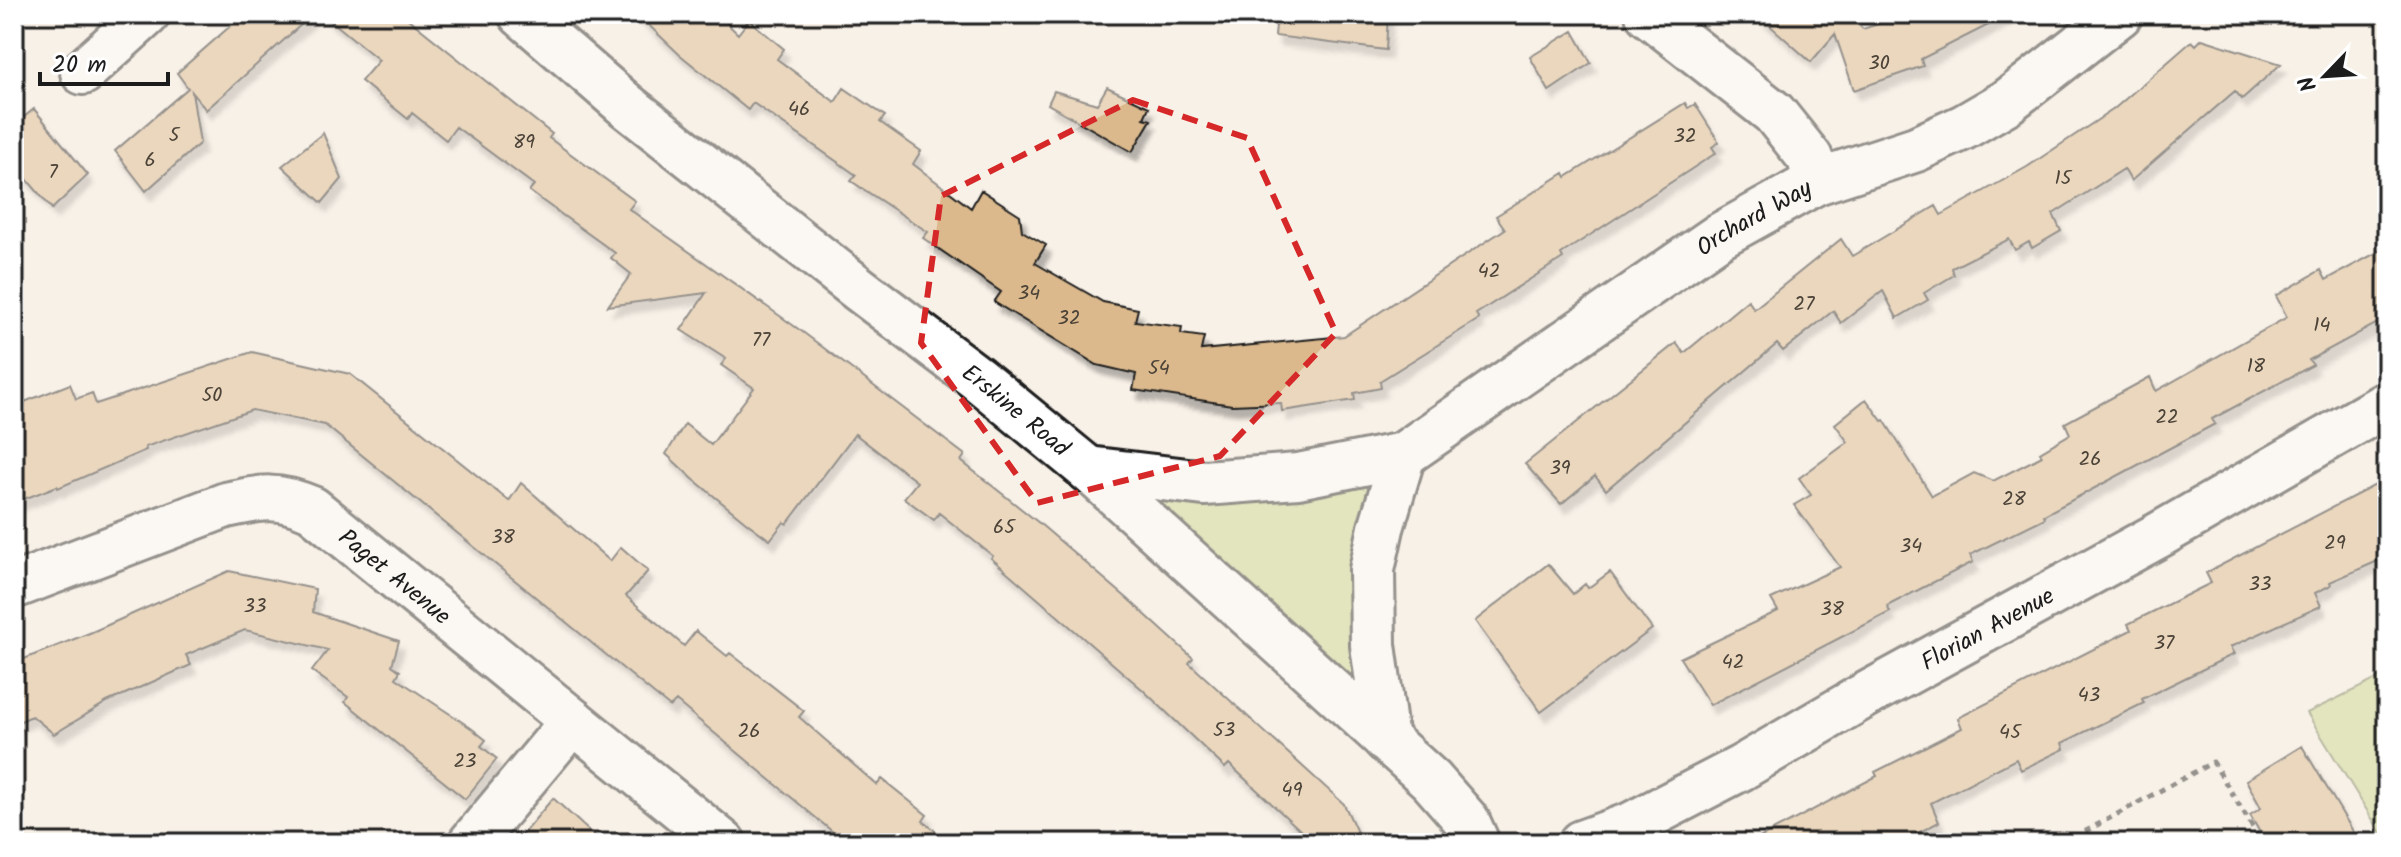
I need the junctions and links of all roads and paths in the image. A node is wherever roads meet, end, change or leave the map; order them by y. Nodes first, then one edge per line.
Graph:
1 (147, 14) edge
2 (521, 14) edge
3 (1648, 14) edge
4 (2120, 14) edge
5 (83, 72) dead end
6 (1816, 182) junction
7 (2387, 404) edge
8 (1403, 455) junction
9 (1088, 469) junction
10 (14, 586) edge
11 (573, 721) junction
12 (1386, 740) junction
13 (471, 843) edge
14 (723, 843) edge
15 (1477, 843) edge
16 (1581, 843) edge
17 (2064, 843) edge
18 (2262, 843) edge

1 - 5 street
2 - 9 street, Erskine Road
3 - 6 street
4 - 6 street, Orchard Way
6 - 8 street, Orchard Way
7 - 16 street, Florian Avenue
8 - 9 street, Orchard Way
8 - 12 street
9 - 12 street, Erskine Road
10 - 11 street, Paget Avenue
11 - 13 street
11 - 14 street, Paget Avenue
12 - 15 street, Erskine Road
17 - 18 path

